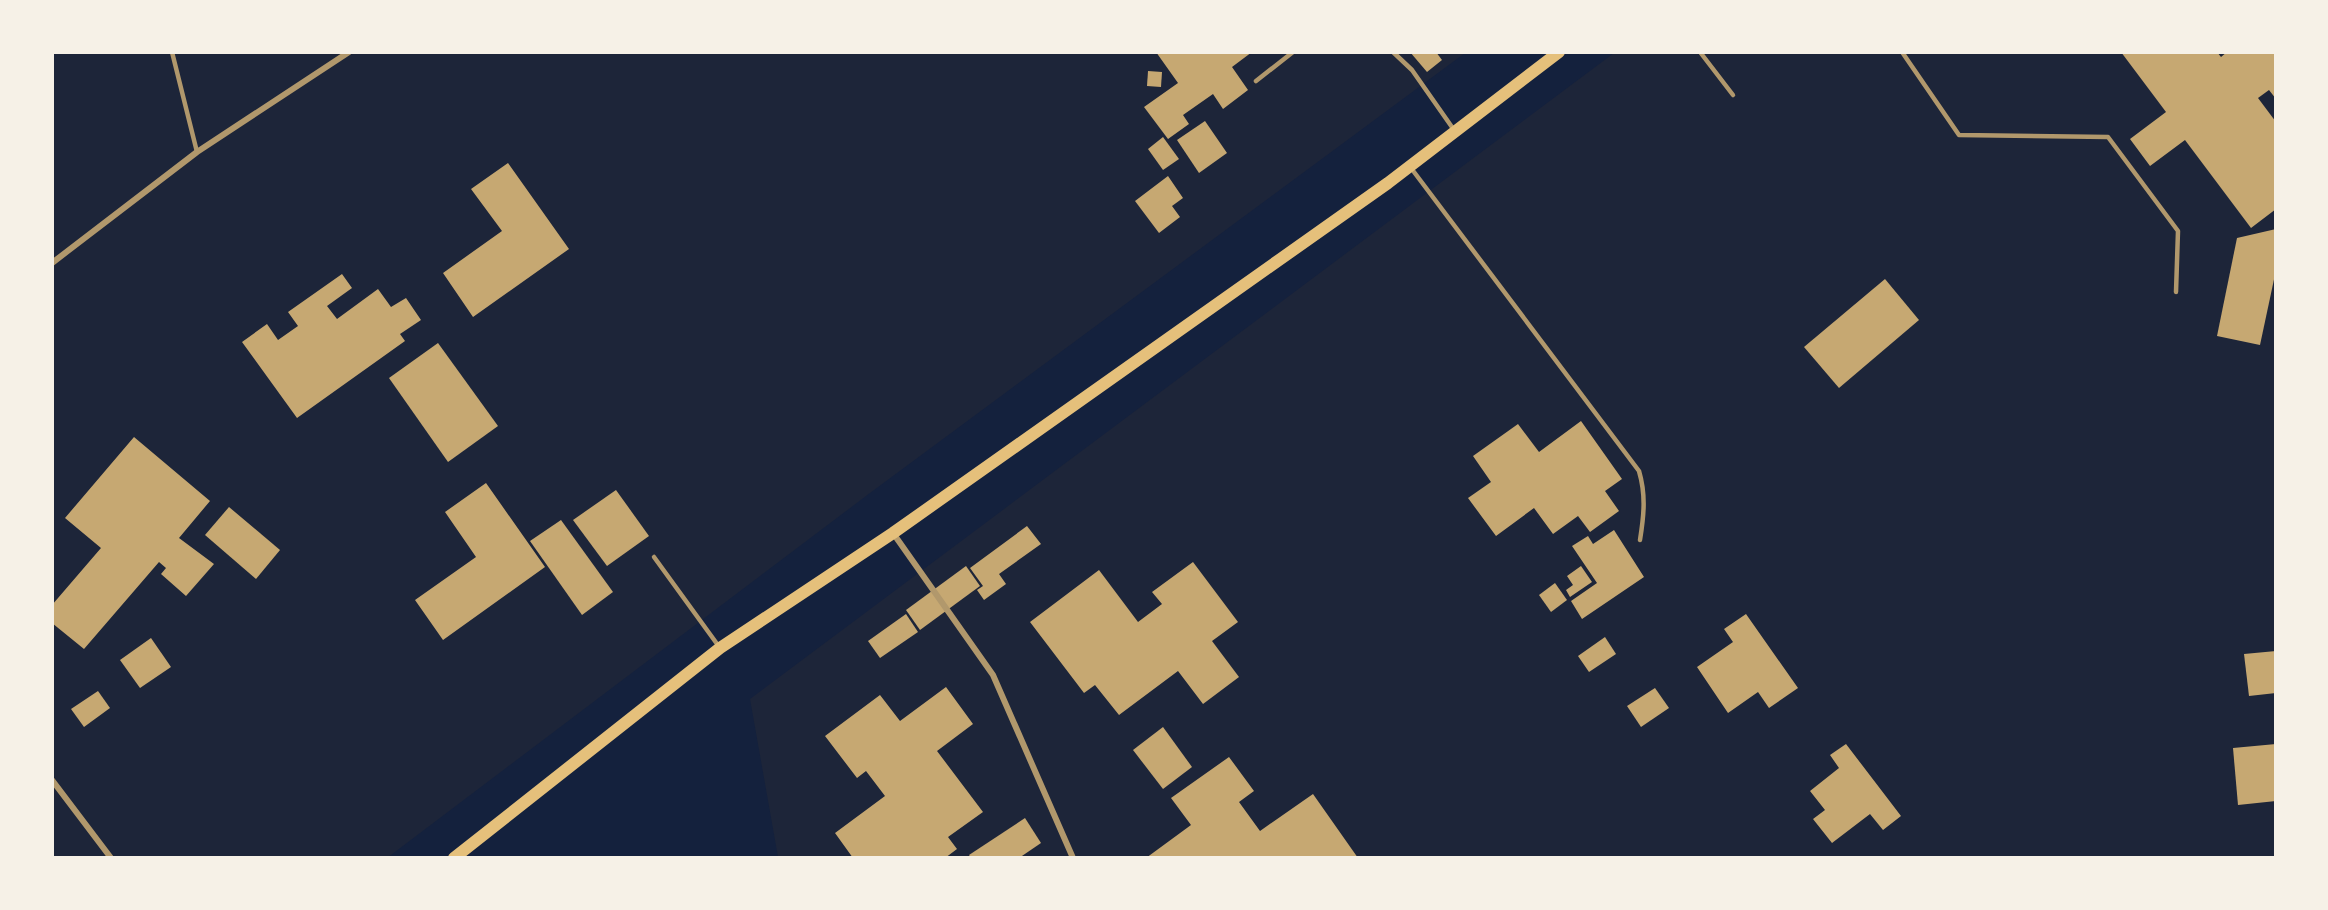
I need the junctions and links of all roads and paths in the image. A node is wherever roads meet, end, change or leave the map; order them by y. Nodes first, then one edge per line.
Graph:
1 (172, 52) edge
2 (350, 52) edge
3 (1293, 52) edge
4 (1393, 52) edge
5 (1559, 52) edge
6 (1700, 52) edge
7 (1902, 52) edge
8 (1256, 81) dead end
9 (1733, 95) dead end
10 (1456, 133) junction
11 (197, 152) junction
12 (1410, 166) junction
13 (52, 263) edge
14 (2176, 292) dead end
15 (893, 533) junction
16 (1640, 540) dead end
17 (654, 557) dead end
18 (720, 648) junction
19 (52, 780) edge
20 (111, 858) edge
21 (454, 858) edge
22 (1073, 858) edge

1 - 11 lane
2 - 11 street
3 - 8 lane
4 - 10 lane
5 - 10 main road
6 - 9 lane
7 - 14 lane
10 - 12 main road
11 - 13 street
12 - 15 main road
12 - 16 lane
15 - 18 main road
15 - 22 street
17 - 18 lane
18 - 21 main road
19 - 20 street

